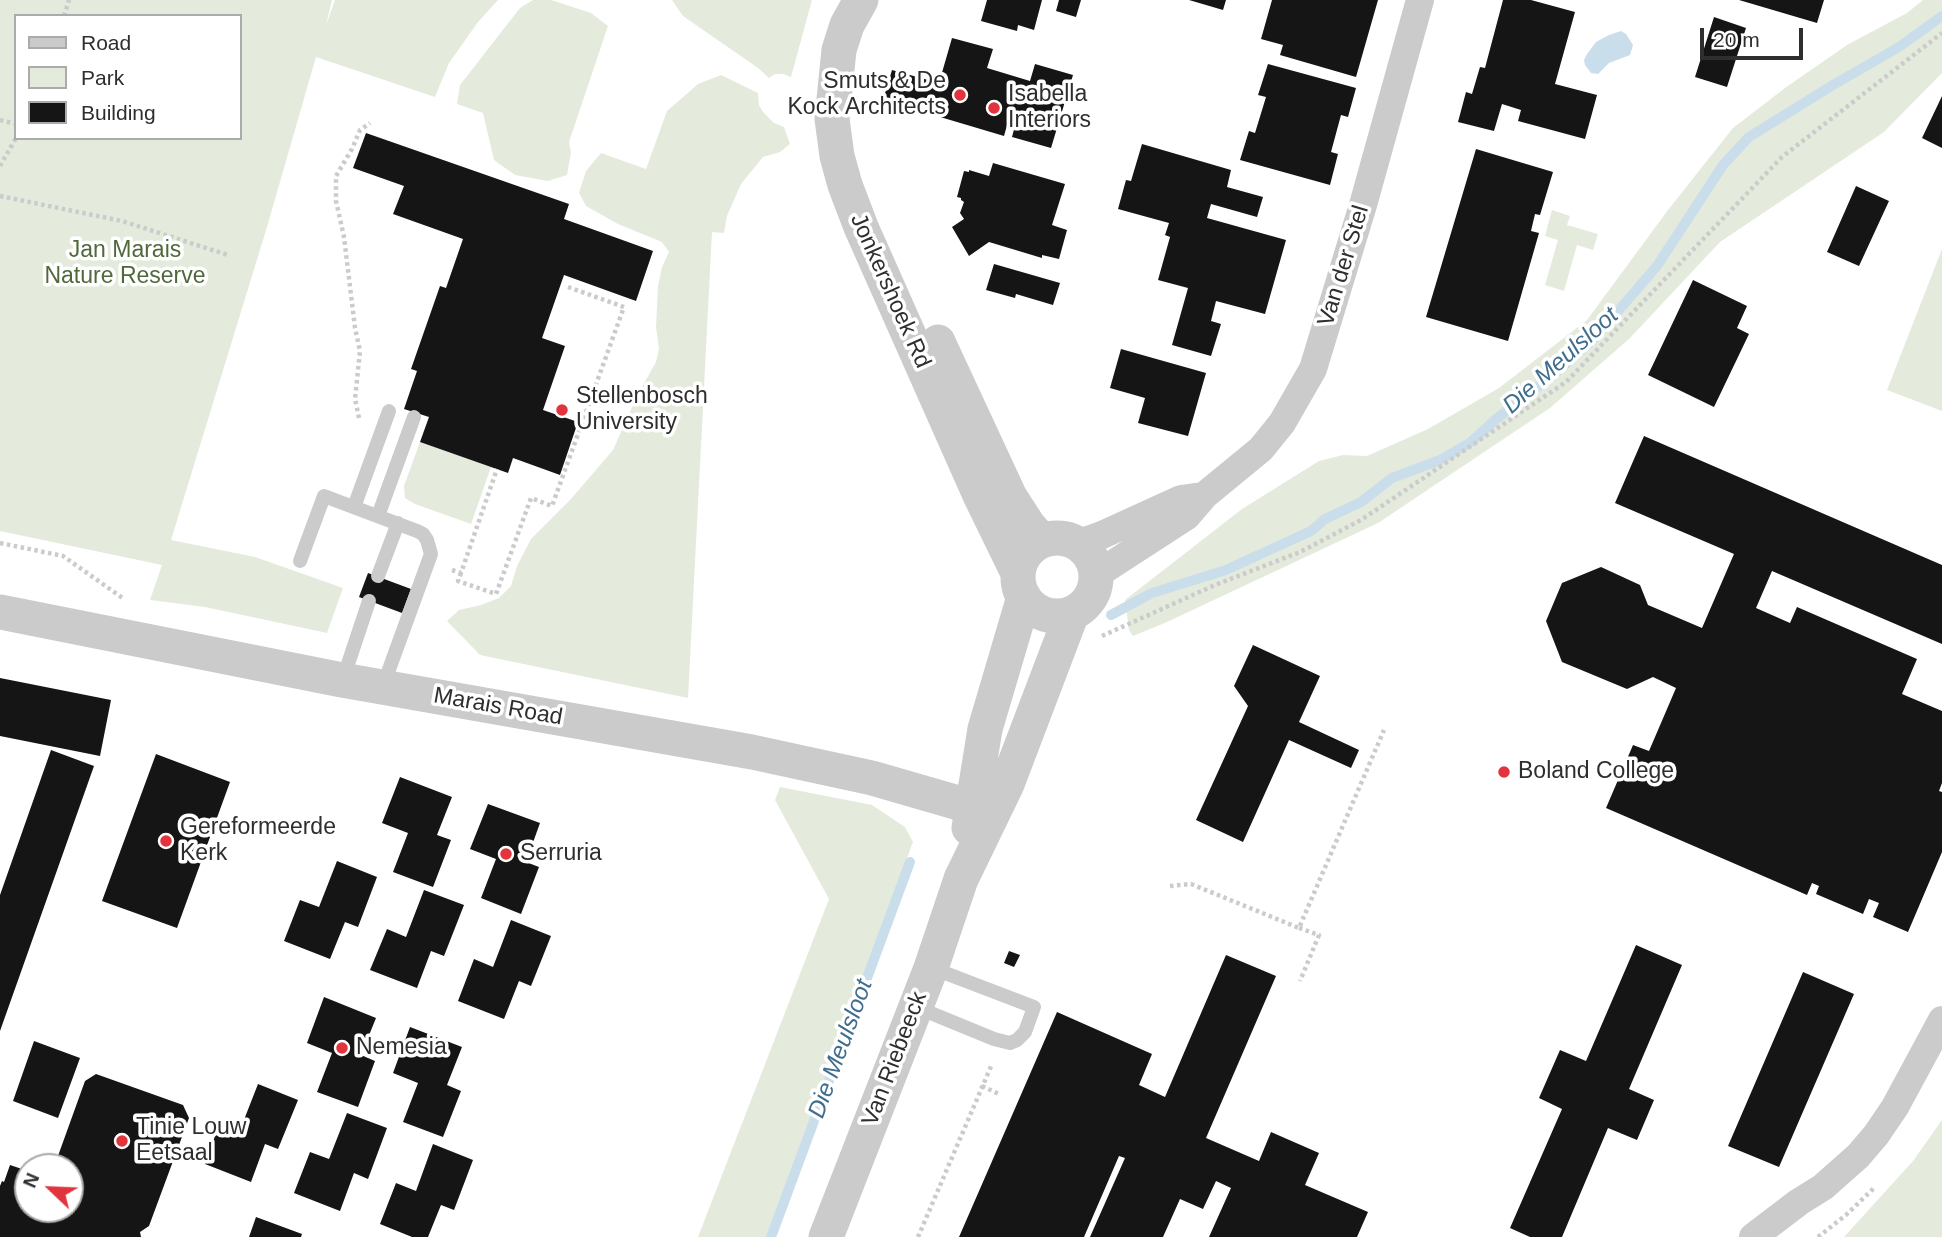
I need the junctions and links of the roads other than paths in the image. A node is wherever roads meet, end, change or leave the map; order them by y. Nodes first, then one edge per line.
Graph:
1 (862, 0) edge
2 (1420, 0) edge
3 (389, 411) dead end
4 (414, 416) dead end
5 (1205, 495) junction
6 (354, 507) junction
7 (378, 516) junction
8 (398, 523) junction
9 (1042, 541) junction
10 (1077, 544) junction
11 (300, 561) dead end
12 (1096, 575) junction
13 (378, 576) dead end
14 (1021, 584) junction
15 (369, 601) dead end
16 (0, 612) edge
17 (1082, 624) junction
18 (342, 680) junction
19 (382, 687) junction
20 (983, 810) junction
21 (931, 968) junction
22 (916, 1007) junction
23 (1942, 1020) edge
24 (826, 1237) edge
25 (1753, 1237) edge

1 - 9 street, Jonkershoek Rd
1 - 14 street, Jonkershoek Rd
2 - 5 street, Van der Stel
3 - 6 lane
4 - 7 lane
5 - 10 street, Van der Stel
5 - 12 street, Van der Stel
6 - 7 lane
6 - 11 lane
7 - 8 lane
8 - 13 lane
8 - 19 lane
9 - 10 street
9 - 14 street
10 - 12 street
12 - 17 street
14 - 17 street
14 - 20 street, Van Riebeeck
15 - 18 lane
16 - 18 street, Marais Road
17 - 20 street, Van Riebeeck
18 - 19 street, Marais Road
19 - 20 street, Marais Road
20 - 21 street, Van Riebeeck
21 - 22 street, Van Riebeeck
21 - 22 lane
22 - 24 street, Van Riebeeck
23 - 25 street

